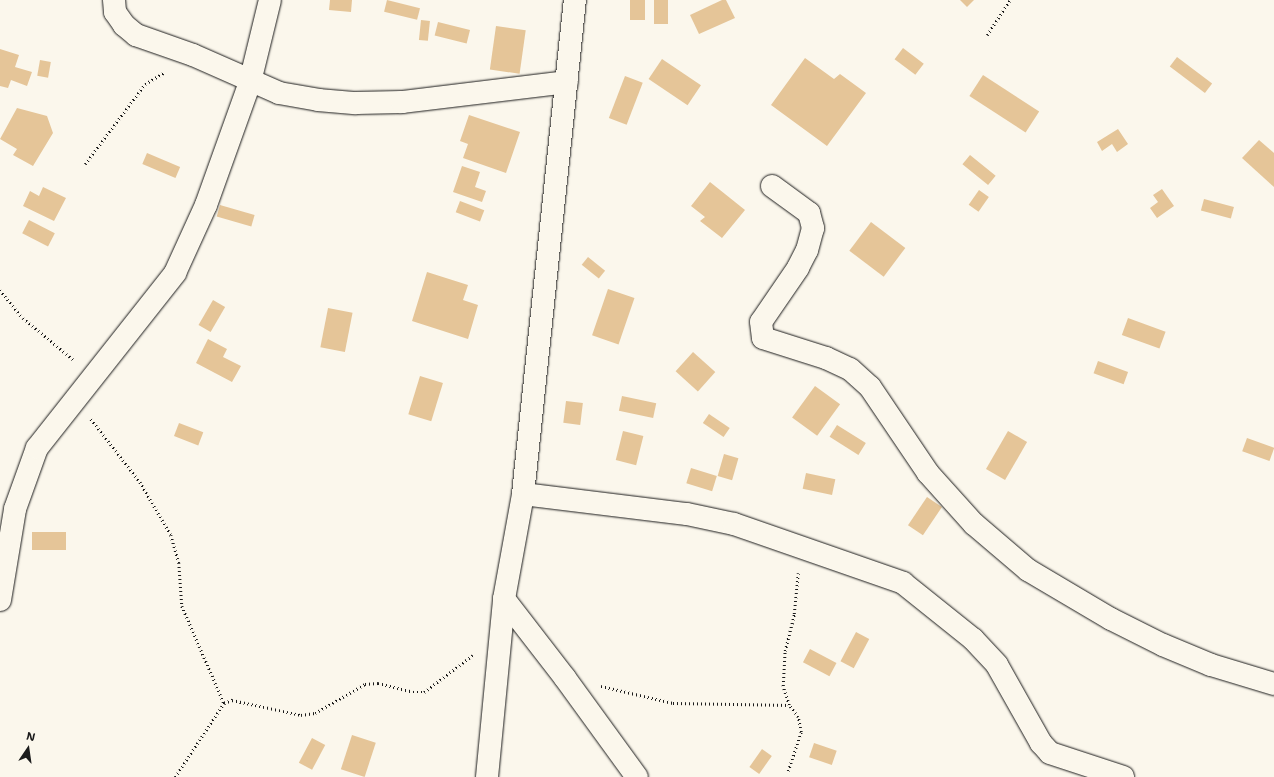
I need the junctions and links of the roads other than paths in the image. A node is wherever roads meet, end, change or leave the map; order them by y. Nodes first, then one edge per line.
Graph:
1 (114, 0) edge
2 (270, 0) edge
3 (575, 0) edge
4 (250, 82) junction
5 (567, 82) junction
6 (772, 186) dead end
7 (523, 494) junction
8 (504, 599) junction
9 (0, 600) edge
10 (1274, 684) edge
11 (487, 777) edge
12 (637, 777) edge
13 (1123, 777) edge

1 - 4 street
2 - 4 street
3 - 5 street
4 - 5 street
4 - 9 street
5 - 7 street
6 - 10 street
7 - 8 street
7 - 13 street
8 - 11 street
8 - 12 street

